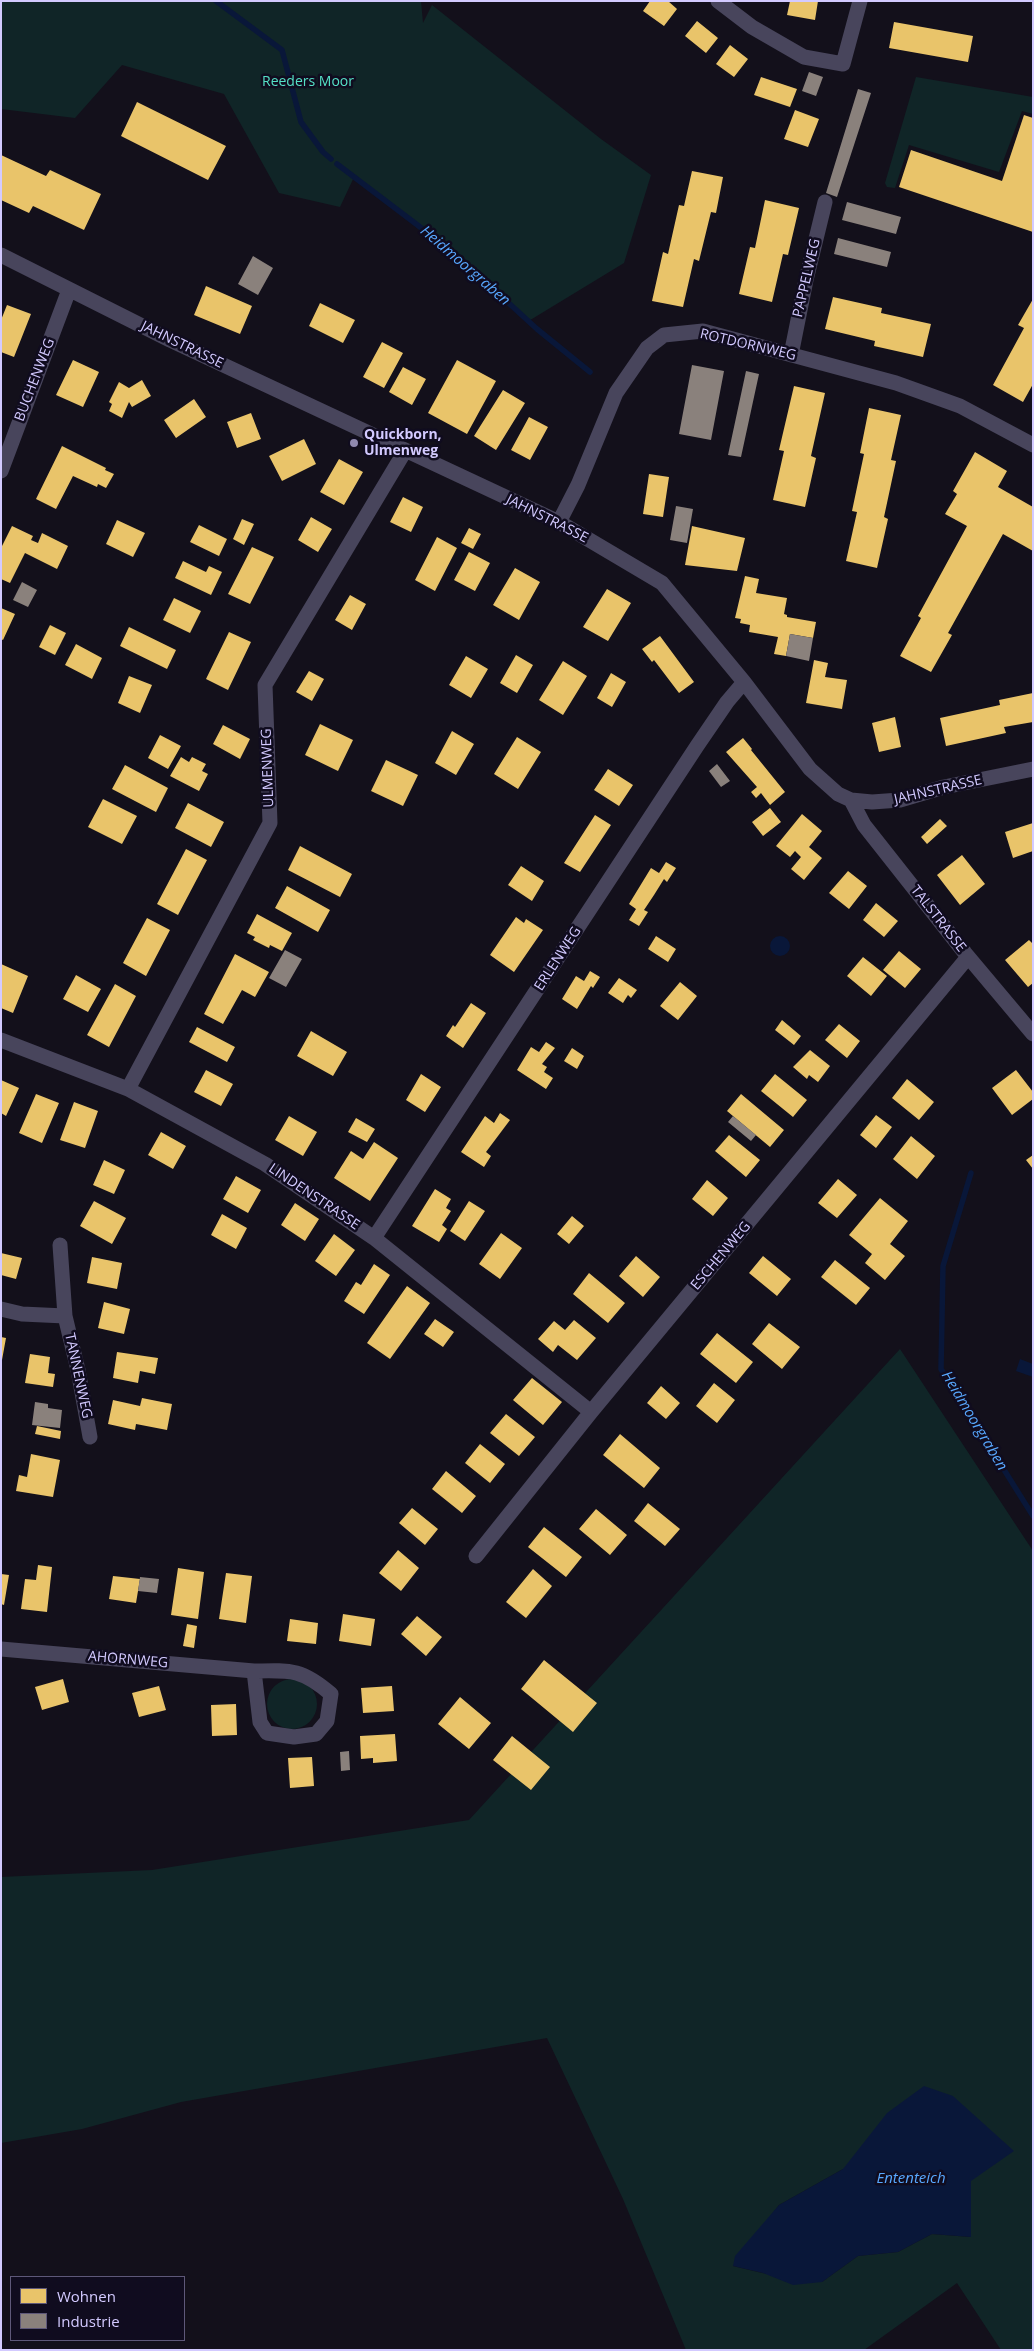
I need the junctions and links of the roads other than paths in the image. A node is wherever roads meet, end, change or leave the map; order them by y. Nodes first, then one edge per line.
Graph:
1 (718, 1) edge
2 (860, 1) edge
3 (825, 202) dead end
4 (1, 255) edge
5 (69, 290) junction
6 (790, 355) junction
7 (1033, 445) edge
8 (406, 451) junction
9 (1, 471) edge
10 (559, 522) junction
11 (744, 682) junction
12 (1033, 769) edge
13 (851, 800) junction
14 (968, 957) junction
15 (1033, 1034) edge
16 (1, 1040) edge
17 (128, 1089) junction
18 (374, 1238) junction
19 (60, 1245) dead end
20 (1, 1309) edge
21 (65, 1316) junction
22 (591, 1412) junction
23 (90, 1437) dead end
24 (476, 1556) dead end
25 (1, 1649) edge
26 (254, 1670) junction

1 - 2 street
3 - 6 street, PAPPELWEG
4 - 5 street, JAHNSTRASSE
5 - 8 street, JAHNSTRASSE
5 - 9 street, BUCHENWEG
6 - 7 street, ROTDORNWEG
6 - 10 street, ROTDORNWEG
8 - 10 street, JAHNSTRASSE
8 - 17 street, ULMENWEG
10 - 11 street, JAHNSTRASSE
11 - 13 street, JAHNSTRASSE
11 - 18 street, ERLENWEG
12 - 13 street, JAHNSTRASSE
13 - 14 street, TALSTRASSE
14 - 15 street, TALSTRASSE
14 - 22 street, ESCHENWEG
16 - 17 street, LINDENSTRASSE
17 - 18 street, LINDENSTRASSE
18 - 22 street, LINDENSTRASSE
19 - 21 street, TANNENWEG
20 - 21 street, TANNENWEG
21 - 23 street, TANNENWEG
22 - 24 street, ESCHENWEG
25 - 26 street, AHORNWEG
26 - 26 street, AHORNWEG

